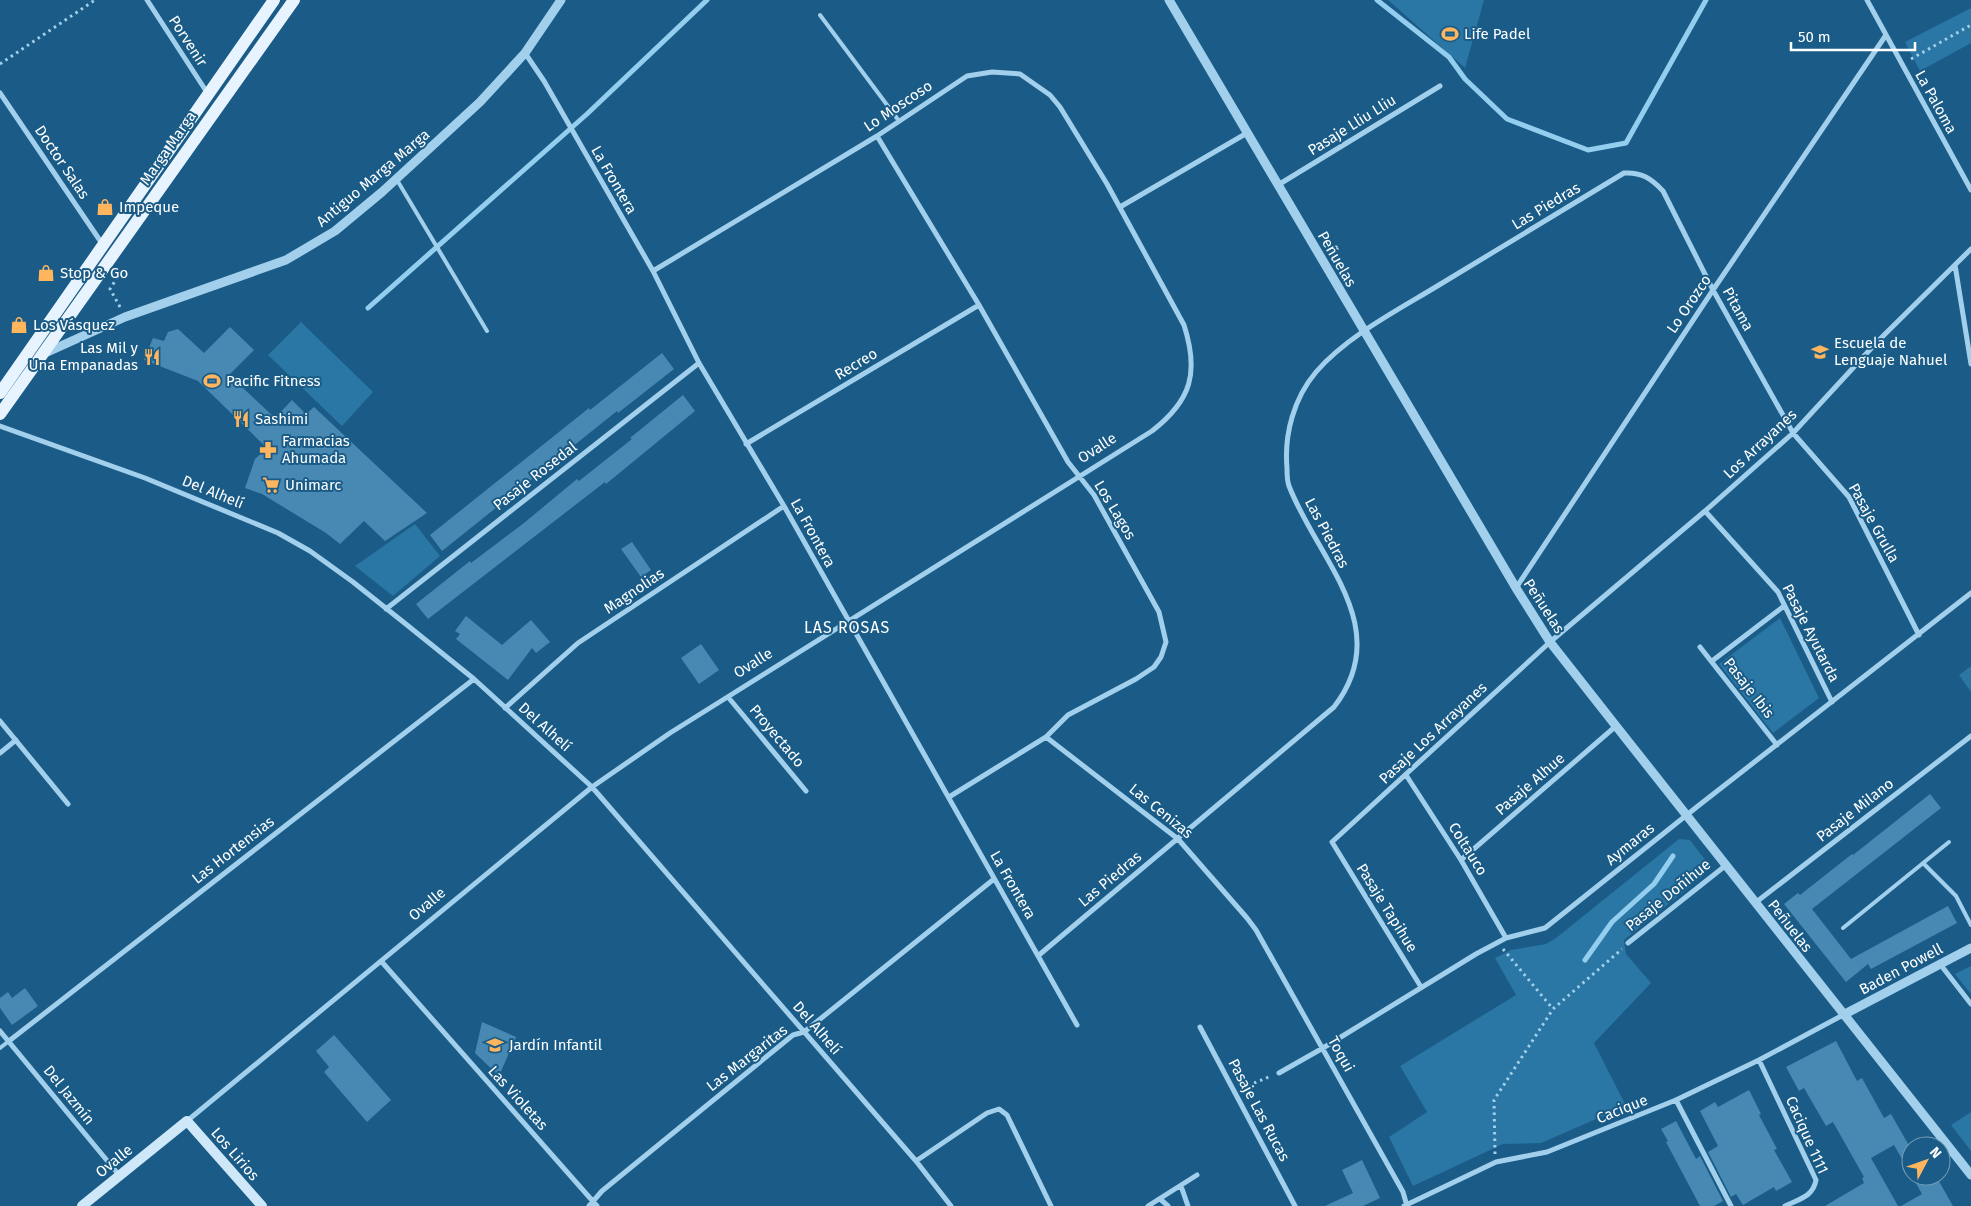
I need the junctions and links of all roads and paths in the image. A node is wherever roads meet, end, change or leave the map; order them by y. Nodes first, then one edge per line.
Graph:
1 (95, 0) edge
2 (147, 0) edge
3 (274, 0) edge
4 (294, 0) edge
5 (561, 0) edge
6 (1169, 0) edge
7 (1867, 0) edge
8 (820, 15) dead end
9 (1971, 25) edge
10 (1886, 35) junction
11 (525, 53) junction
12 (0, 64) edge
13 (1901, 65) junction
14 (1440, 86) dead end
15 (0, 93) edge
16 (209, 95) junction
17 (899, 121) junction
18 (1246, 133) junction
19 (877, 136) junction
20 (1644, 176) joint
21 (396, 180) junction
22 (1278, 185) junction
23 (1971, 190) edge
24 (1120, 207) junction
25 (103, 246) junction
26 (1971, 249) edge
27 (126, 264) dead end
28 (1955, 264) junction
29 (652, 272) junction
30 (1713, 290) junction
31 (979, 305) junction
32 (126, 317) junction
33 (487, 331) dead end
34 (1363, 331) junction
35 (42, 354) junction
36 (699, 363) junction
37 (1971, 364) edge
38 (0, 392) edge
39 (0, 414) edge
40 (0, 426) edge
41 (1793, 433) junction
42 (746, 444) junction
43 (1081, 477) junction
44 (784, 506) junction
45 (1705, 511) junction
46 (1516, 588) junction
47 (1971, 593) edge
48 (1784, 606) junction
49 (386, 608) junction
50 (848, 620) junction
51 (1919, 635) junction
52 (1550, 642) junction
53 (1700, 647) dead end
54 (1712, 661) junction
55 (474, 679) junction
56 (728, 697) junction
57 (1832, 702) junction
58 (505, 708) junction
59 (0, 721) edge
60 (1616, 726) junction
61 (1971, 736) edge
62 (1046, 737) junction
63 (16, 740) junction
64 (1777, 745) junction
65 (0, 753) edge
66 (1406, 775) junction
67 (592, 787) junction
68 (806, 792) dead end
69 (949, 797) junction
70 (68, 804) dead end
71 (1686, 815) junction
72 (1178, 839) junction
73 (1332, 842) joint
74 (1949, 842) dead end
75 (1461, 860) junction
76 (1924, 863) junction
77 (1725, 866) junction
78 (994, 879) junction
79 (1755, 903) junction
80 (1248, 918) joint
81 (1971, 925) edge
82 (1843, 928) dead end
83 (1506, 938) junction
84 (1498, 943) junction
85 (1628, 943) joint
86 (1971, 948) edge
87 (1039, 955) junction
88 (381, 961) junction
89 (1940, 964) junction
90 (1422, 988) junction
91 (1971, 1004) edge
92 (1553, 1009) junction
93 (1843, 1015) junction
94 (1077, 1025) dead end
95 (1200, 1027) dead end
96 (0, 1031) edge
97 (804, 1032) junction
98 (9, 1041) junction
99 (0, 1048) edge
100 (1323, 1048) junction
101 (1759, 1060) junction
102 (1279, 1073) joint
103 (1235, 1090) junction
104 (1676, 1100) junction
105 (187, 1121) junction
106 (916, 1161) junction
107 (1496, 1162) junction
108 (119, 1175) junction
109 (1197, 1175) dead end
110 (1971, 1176) edge
111 (1181, 1186) junction
112 (1160, 1199) junction
113 (596, 1204) edge
114 (1406, 1205) edge
115 (82, 1206) edge
116 (262, 1206) edge
117 (589, 1206) edge
118 (951, 1206) edge
119 (1051, 1206) edge
120 (1148, 1206) edge
121 (1168, 1206) edge
122 (1188, 1206) edge
123 (1295, 1206) edge
124 (1731, 1206) edge
125 (1785, 1206) edge

1 - 12 path
2 - 16 street, Porvenir
3 - 16 main road, Marga Marga
4 - 35 main road, Marga Marga
5 - 11 street, Antiguo Marga Marga
6 - 18 street, Peñuelas
7 - 10 street, La Paloma
8 - 17 lane
9 - 13 path
10 - 13 street, La Paloma
10 - 30 street, Lo Orozco
11 - 21 street, Antiguo Marga Marga
11 - 29 street, La Frontera
13 - 23 street, La Paloma
14 - 22 street, Pasaje Lliu Lliu
15 - 25 street, Doctor Salas
16 - 25 main road, Marga Marga
17 - 19 street, Lo Moscoso
17 - 24 street, Lo Moscoso
18 - 22 street, Peñuelas
18 - 24 street
19 - 29 street, Lo Moscoso
19 - 31 street, Los Lagos
20 - 30 street, Pitama
20 - 34 street, Las Piedras
21 - 32 street, Antiguo Marga Marga
21 - 33 lane
22 - 34 street, Peñuelas
24 - 43 street, Ovalle
25 - 38 main road, Marga Marga
26 - 28 street, Los Arrayanes
27 - 32 path
28 - 37 street
28 - 41 street, Los Arrayanes
29 - 36 street, La Frontera
30 - 41 street, Pitama
30 - 46 street, Lo Orozco
31 - 42 street, Recreo
31 - 43 street, Los Lagos
32 - 35 street, Antiguo Marga Marga
34 - 46 street, Peñuelas
34 - 72 street, Las Piedras
35 - 39 main road, Marga Marga
36 - 42 street, La Frontera
36 - 49 street, Pasaje Rosedal
40 - 49 street, Del Alhelí
41 - 45 street, Los Arrayanes
41 - 51 street, Pasaje Grulla
42 - 44 street, La Frontera
43 - 50 street, Ovalle
43 - 62 street, Los Lagos
44 - 50 street, La Frontera
44 - 58 street, Magnolias
45 - 48 street, Pasaje Ayutarda
45 - 52 street, Los Arrayanes
46 - 52 street, Peñuelas
47 - 51 street, Aymaras
48 - 54 street
48 - 57 street, Pasaje Ayutarda
49 - 55 street, Del Alhelí
50 - 56 street, Ovalle
50 - 69 street, La Frontera
51 - 57 street, Aymaras
52 - 60 street, Peñuelas
52 - 66 street, Pasaje Los Arrayanes
53 - 54 street, Pasaje Ibis
54 - 64 street, Pasaje Ibis
55 - 58 street, Del Alhelí
55 - 98 street, Las Hortensias
56 - 67 street, Ovalle
56 - 68 street, Proyectado
57 - 64 street, Aymaras
58 - 67 street, Del Alhelí
59 - 63 street
60 - 71 street, Peñuelas
60 - 75 street, Pasaje Alhue
61 - 79 street, Pasaje Milano
62 - 69 street, Los Lagos
62 - 72 street, Las Cenizas
63 - 65 street
63 - 70 street
64 - 71 street, Aymaras
66 - 73 street, Pasaje Los Arrayanes
66 - 75 street, Coltauco
67 - 88 street, Ovalle
67 - 97 street, Del Alhelí
69 - 78 street, La Frontera
71 - 77 street, Peñuelas
71 - 83 street, Aymaras
72 - 80 street, Las Cenizas
72 - 87 street, Las Piedras
73 - 90 street, Pasaje Tapihue
74 - 76 lane
75 - 83 street, Coltauco
76 - 81 lane
76 - 82 lane
77 - 79 street, Peñuelas
77 - 85 street, Pasaje Doñihue
78 - 87 street, La Frontera
78 - 97 street, Las Margaritas
79 - 93 street, Peñuelas
80 - 100 street, Toqui
83 - 84 street, Aymaras
84 - 90 street, Aymaras
84 - 92 path
85 - 92 path
86 - 89 street, Baden Powell
87 - 94 street, La Frontera
88 - 105 street, Ovalle
88 - 113 street, Las Violetas
89 - 91 street
89 - 93 street, Baden Powell
90 - 100 street, Aymaras
92 - 107 path
93 - 101 street, Cacique
93 - 110 street, Peñuelas
95 - 103 street, Pasaje Las Rucas
96 - 98 street, Del Jazmín
97 - 106 street, Del Alhelí
97 - 113 street, Las Margaritas
98 - 99 lane
98 - 108 street, Del Jazmín
100 - 102 street, Aymaras
100 - 114 street, Toqui
101 - 104 street, Cacique
101 - 125 street, Cacique 1111
102 - 103 path
103 - 123 street, Pasaje Las Rucas
104 - 107 street, Cacique
104 - 124 street
105 - 108 main road, Ovalle
105 - 116 main road, Los Lirios
106 - 118 street, Del Alhelí
106 - 119 street
107 - 114 street, Cacique
108 - 115 main road, Ovalle
109 - 111 street
111 - 112 street
111 - 122 street
112 - 120 street
112 - 121 street
113 - 117 street, Las Margaritas

